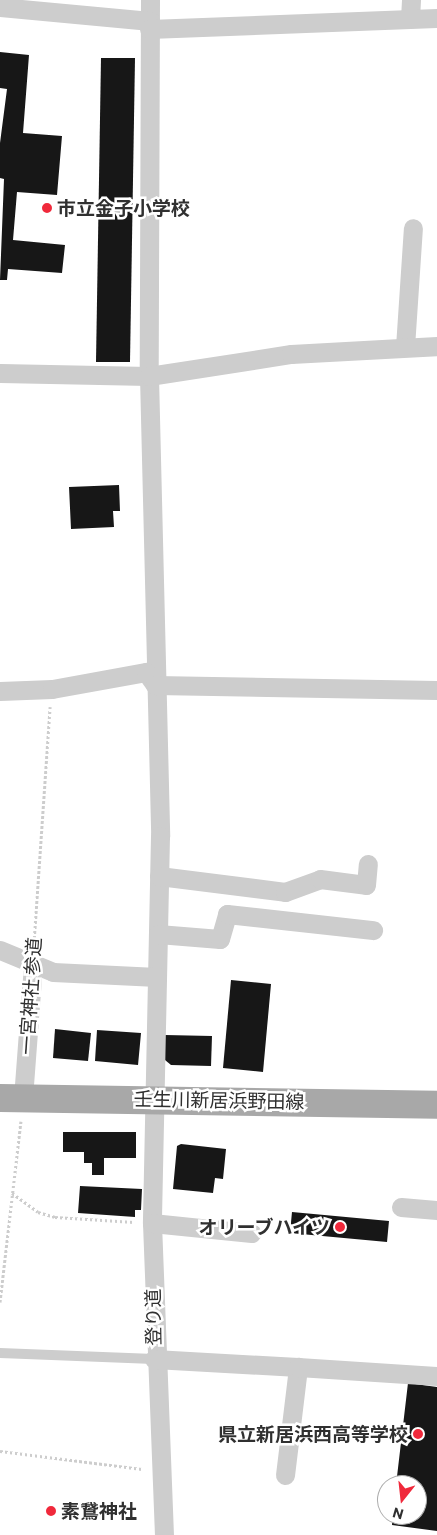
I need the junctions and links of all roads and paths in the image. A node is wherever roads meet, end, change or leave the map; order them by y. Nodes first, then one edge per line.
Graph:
1 (150, 0) edge
2 (0, 7) edge
3 (411, 9) edge
4 (437, 18) edge
5 (150, 25) junction
6 (413, 228) dead end
7 (437, 346) edge
8 (405, 347) junction
9 (0, 373) edge
10 (149, 376) junction
11 (155, 685) junction
12 (52, 689) junction
13 (437, 690) edge
14 (0, 691) edge
15 (368, 864) dead end
16 (159, 876) junction
17 (373, 930) dead end
18 (158, 934) junction
19 (0, 950) edge
20 (32, 964) junction
21 (157, 977) junction
22 (12, 1098) edge
23 (154, 1099) junction
24 (437, 1105) edge
25 (12, 1193) junction
26 (401, 1207) dead end
27 (437, 1210) edge
28 (152, 1223) junction
29 (251, 1233) dead end
30 (0, 1302) edge
31 (0, 1353) edge
32 (154, 1359) junction
33 (298, 1367) junction
34 (437, 1376) edge
35 (0, 1451) edge
36 (162, 1472) junction
37 (285, 1475) dead end
38 (164, 1535) edge

1 - 5 street, 登り道
2 - 5 street
3 - 4 street
3 - 5 street
5 - 10 street, 登り道
6 - 8 street
7 - 8 street
8 - 10 street
9 - 10 street
10 - 11 street, 登り道
11 - 12 street
11 - 13 street
11 - 16 street, 登り道
12 - 14 street
12 - 20 path, 一宮神社 参道
15 - 16 street
16 - 18 street, 登り道
17 - 18 street
18 - 21 street, 登り道
19 - 20 street
20 - 21 street
20 - 22 street, 一宮神社 参道
21 - 23 street, 登り道
22 - 23 main road, 壬生川新居浜野田線
22 - 25 path
23 - 24 main road, 壬生川新居浜野田線
23 - 28 street, 登り道
25 - 28 path
25 - 30 path
26 - 27 street
28 - 29 street
28 - 32 street, 登り道
31 - 32 lane
32 - 33 street
32 - 36 street, 登り道
33 - 34 street
33 - 37 street
35 - 36 path
36 - 38 street, 登り道

